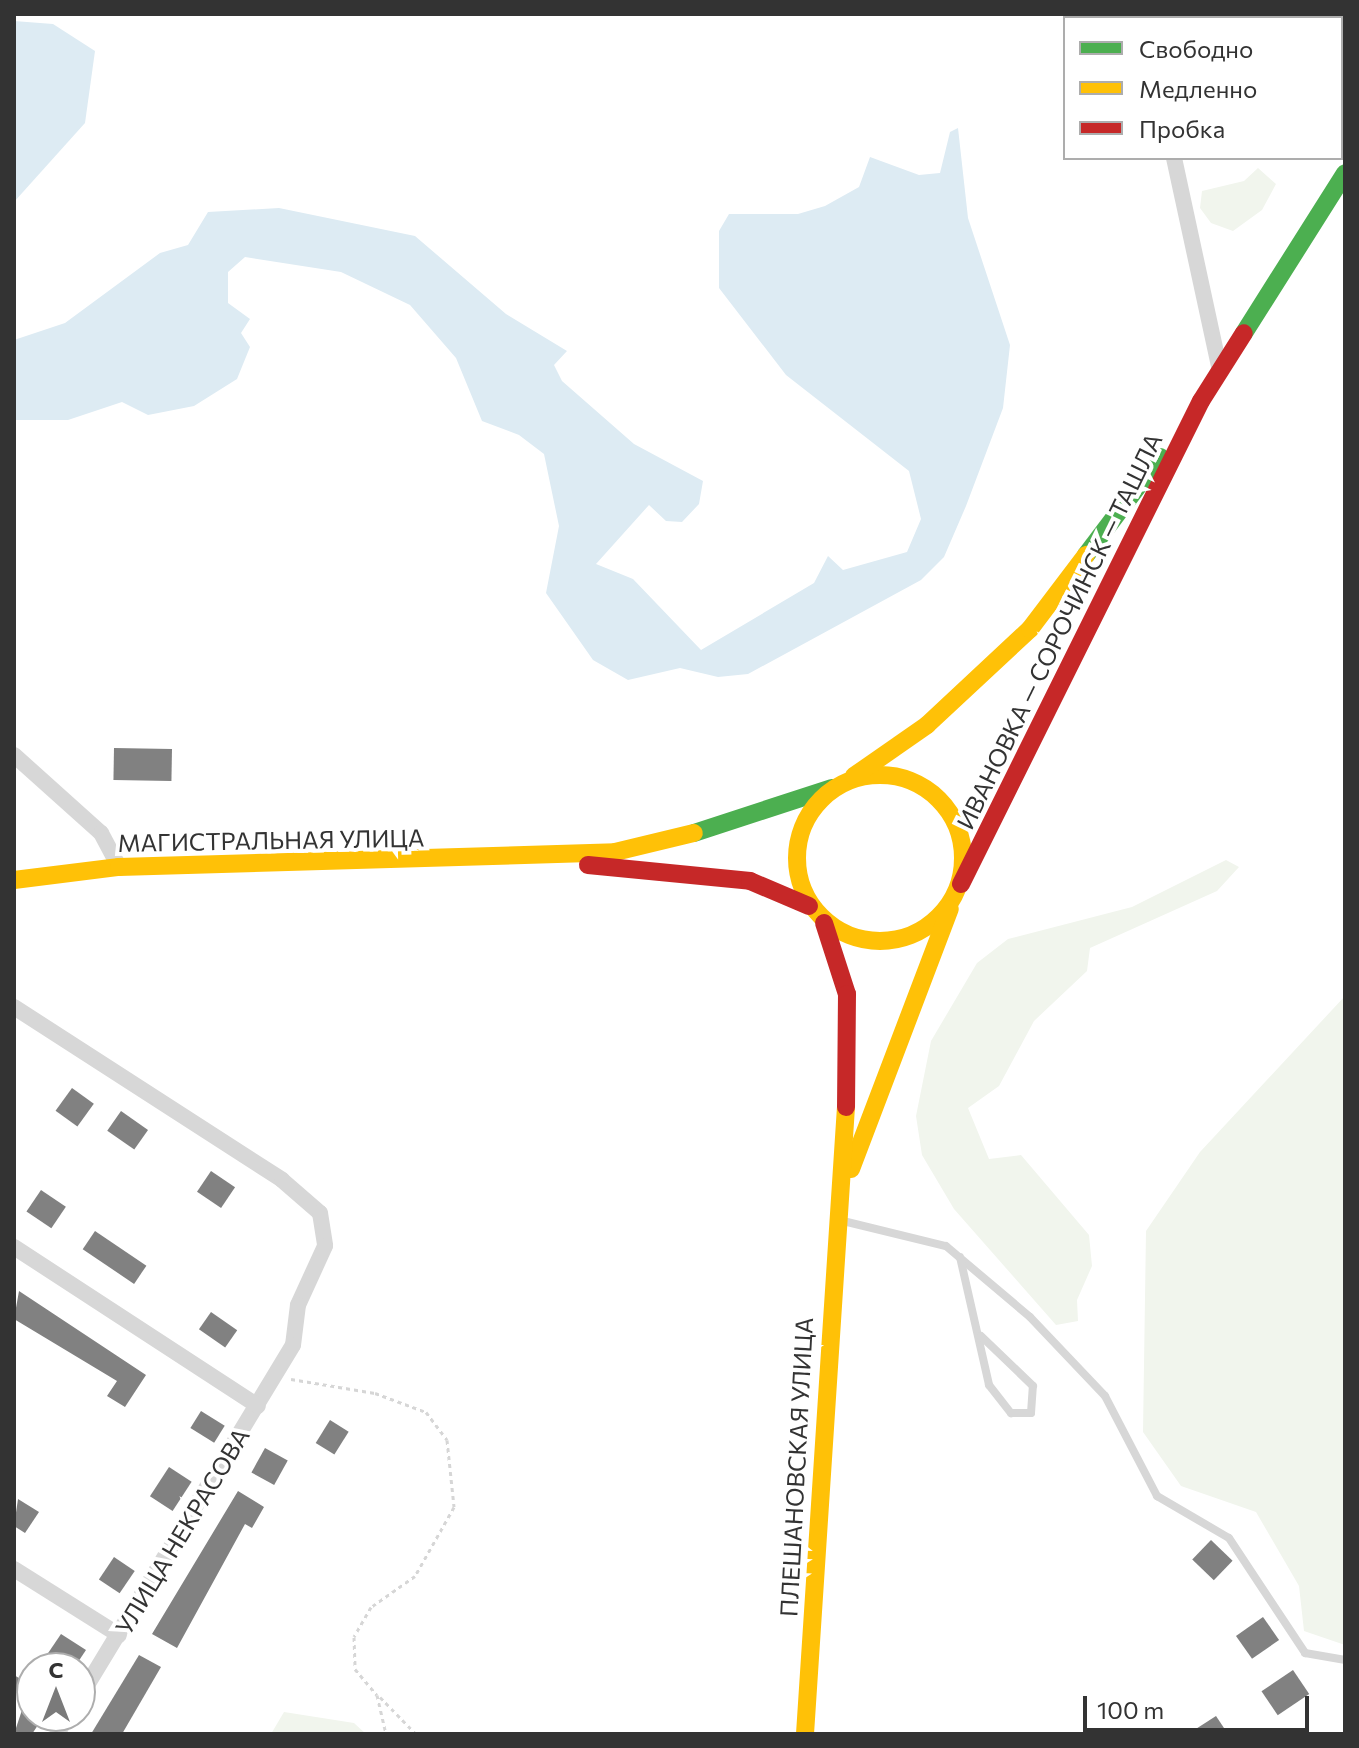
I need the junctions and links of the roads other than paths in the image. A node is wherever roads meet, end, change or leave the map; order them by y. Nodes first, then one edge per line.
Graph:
1 (1174, 160) edge
2 (1345, 173) edge
3 (1220, 370) junction
4 (1201, 401) junction
5 (14, 755) edge
6 (851, 778) junction
7 (832, 788) junction
8 (531, 860) junction
9 (119, 867) junction
10 (14, 880) edge
11 (957, 893) junction
12 (809, 906) junction
13 (824, 923) junction
14 (14, 1007) edge
15 (839, 1212) junction
16 (14, 1247) edge
17 (960, 1256) junction
18 (981, 1336) junction
19 (258, 1406) junction
20 (14, 1569) edge
21 (119, 1635) junction
22 (1345, 1660) edge
23 (96, 1672) edge
24 (805, 1734) edge

1 - 3 street
2 - 3 main road, ИВАНОВКА — СОРОЧИНСК — ТАШЛА
3 - 4 main road, ИВАНОВКА — СОРОЧИНСК — ТАШЛА
4 - 6 main road, ИВАНОВКА — СОРОЧИНСК — ТАШЛА
4 - 11 main road, ИВАНОВКА — СОРОЧИНСК — ТАШЛА
5 - 9 street
6 - 7 main road, ИВАНОВКА — СОРОЧИНСК — ТАШЛА
6 - 11 main road, ИВАНОВКА — СОРОЧИНСК — ТАШЛА
7 - 8 main road, МАГИСТРАЛЬНАЯ УЛИЦА
7 - 12 main road, ИВАНОВКА — СОРОЧИНСК — ТАШЛА
8 - 9 main road, МАГИСТРАЛЬНАЯ УЛИЦА
8 - 12 main road, МАГИСТРАЛЬНАЯ УЛИЦА
9 - 10 main road, МАГИСТРАЛЬНАЯ УЛИЦА
11 - 13 main road, ИВАНОВКА — СОРОЧИНСК — ТАШЛА
11 - 15 main road
12 - 13 main road
13 - 15 main road
14 - 19 street, УЛИЦА НЕКРАСОВА
15 - 17 lane
15 - 24 main road, ПЛЕШАНОВСКАЯ УЛИЦА
16 - 19 street
17 - 18 lane
17 - 22 lane
18 - 18 lane
19 - 21 street, УЛИЦА НЕКРАСОВА
20 - 21 street
21 - 23 street, УЛИЦА НЕКРАСОВА

